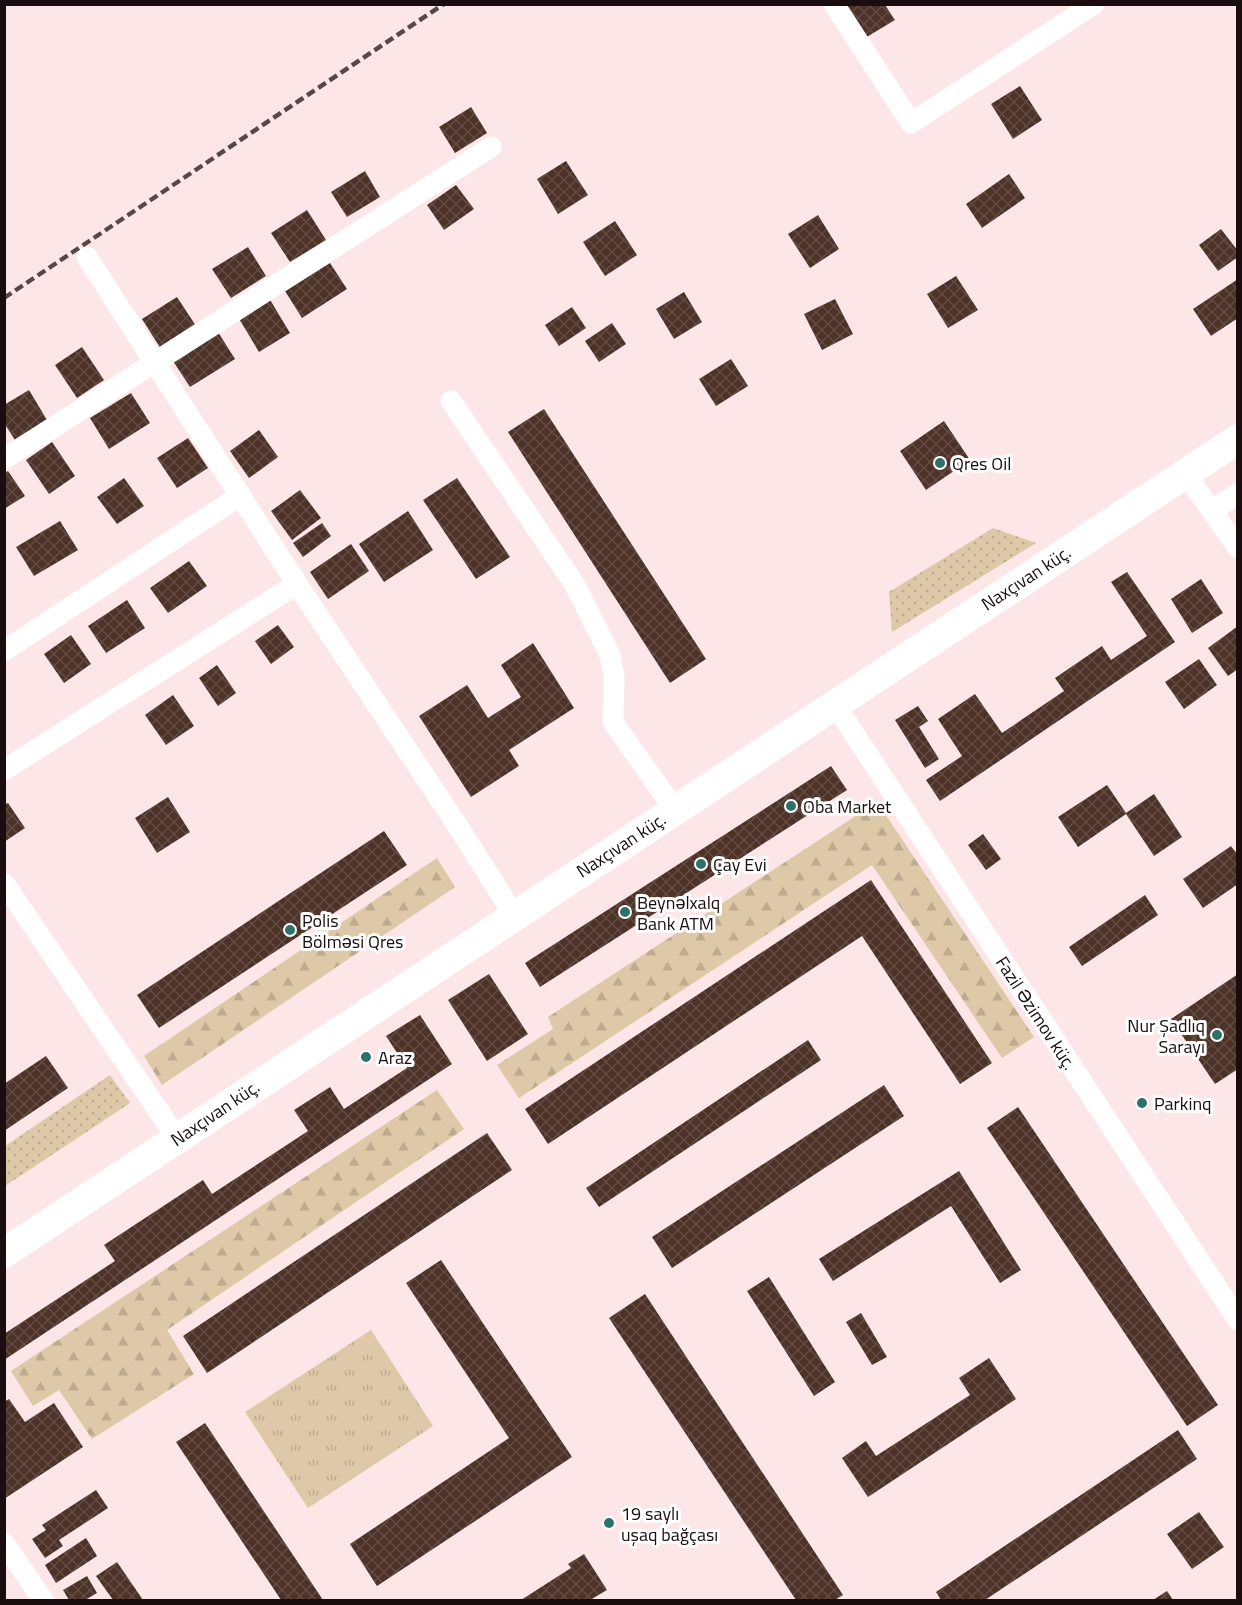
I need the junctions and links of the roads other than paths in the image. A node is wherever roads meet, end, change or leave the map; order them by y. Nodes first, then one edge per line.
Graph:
1 (834, 4) edge
2 (1094, 4) edge
3 (491, 147) dead end
4 (87, 256) dead end
5 (155, 361) junction
6 (451, 401) dead end
7 (1238, 439) edge
8 (4, 459) edge
9 (1185, 473) junction
10 (1238, 493) edge
11 (242, 495) junction
12 (1212, 511) junction
13 (1238, 548) edge
14 (297, 584) junction
15 (4, 651) edge
16 (836, 706) junction
17 (4, 770) edge
18 (675, 810) junction
19 (4, 883) edge
20 (514, 915) junction
21 (177, 1138) junction
22 (4, 1253) edge
23 (1238, 1320) edge
24 (4, 1543) edge
25 (43, 1600) edge

1 - 2 street
3 - 5 street
4 - 5 street
5 - 8 street
5 - 11 street
6 - 18 street
7 - 9 street, Naxçıvan küç.
9 - 12 street
9 - 16 street, Naxçıvan küç.
10 - 12 street
11 - 14 street
11 - 15 street
12 - 13 street
14 - 17 street
14 - 20 street
16 - 18 street, Naxçıvan küç.
16 - 23 street, Fazil Əzimov küç.
18 - 20 street, Naxçıvan küç.
19 - 21 street
20 - 21 street, Naxçıvan küç.
21 - 22 street, Naxçıvan küç.
24 - 25 street

